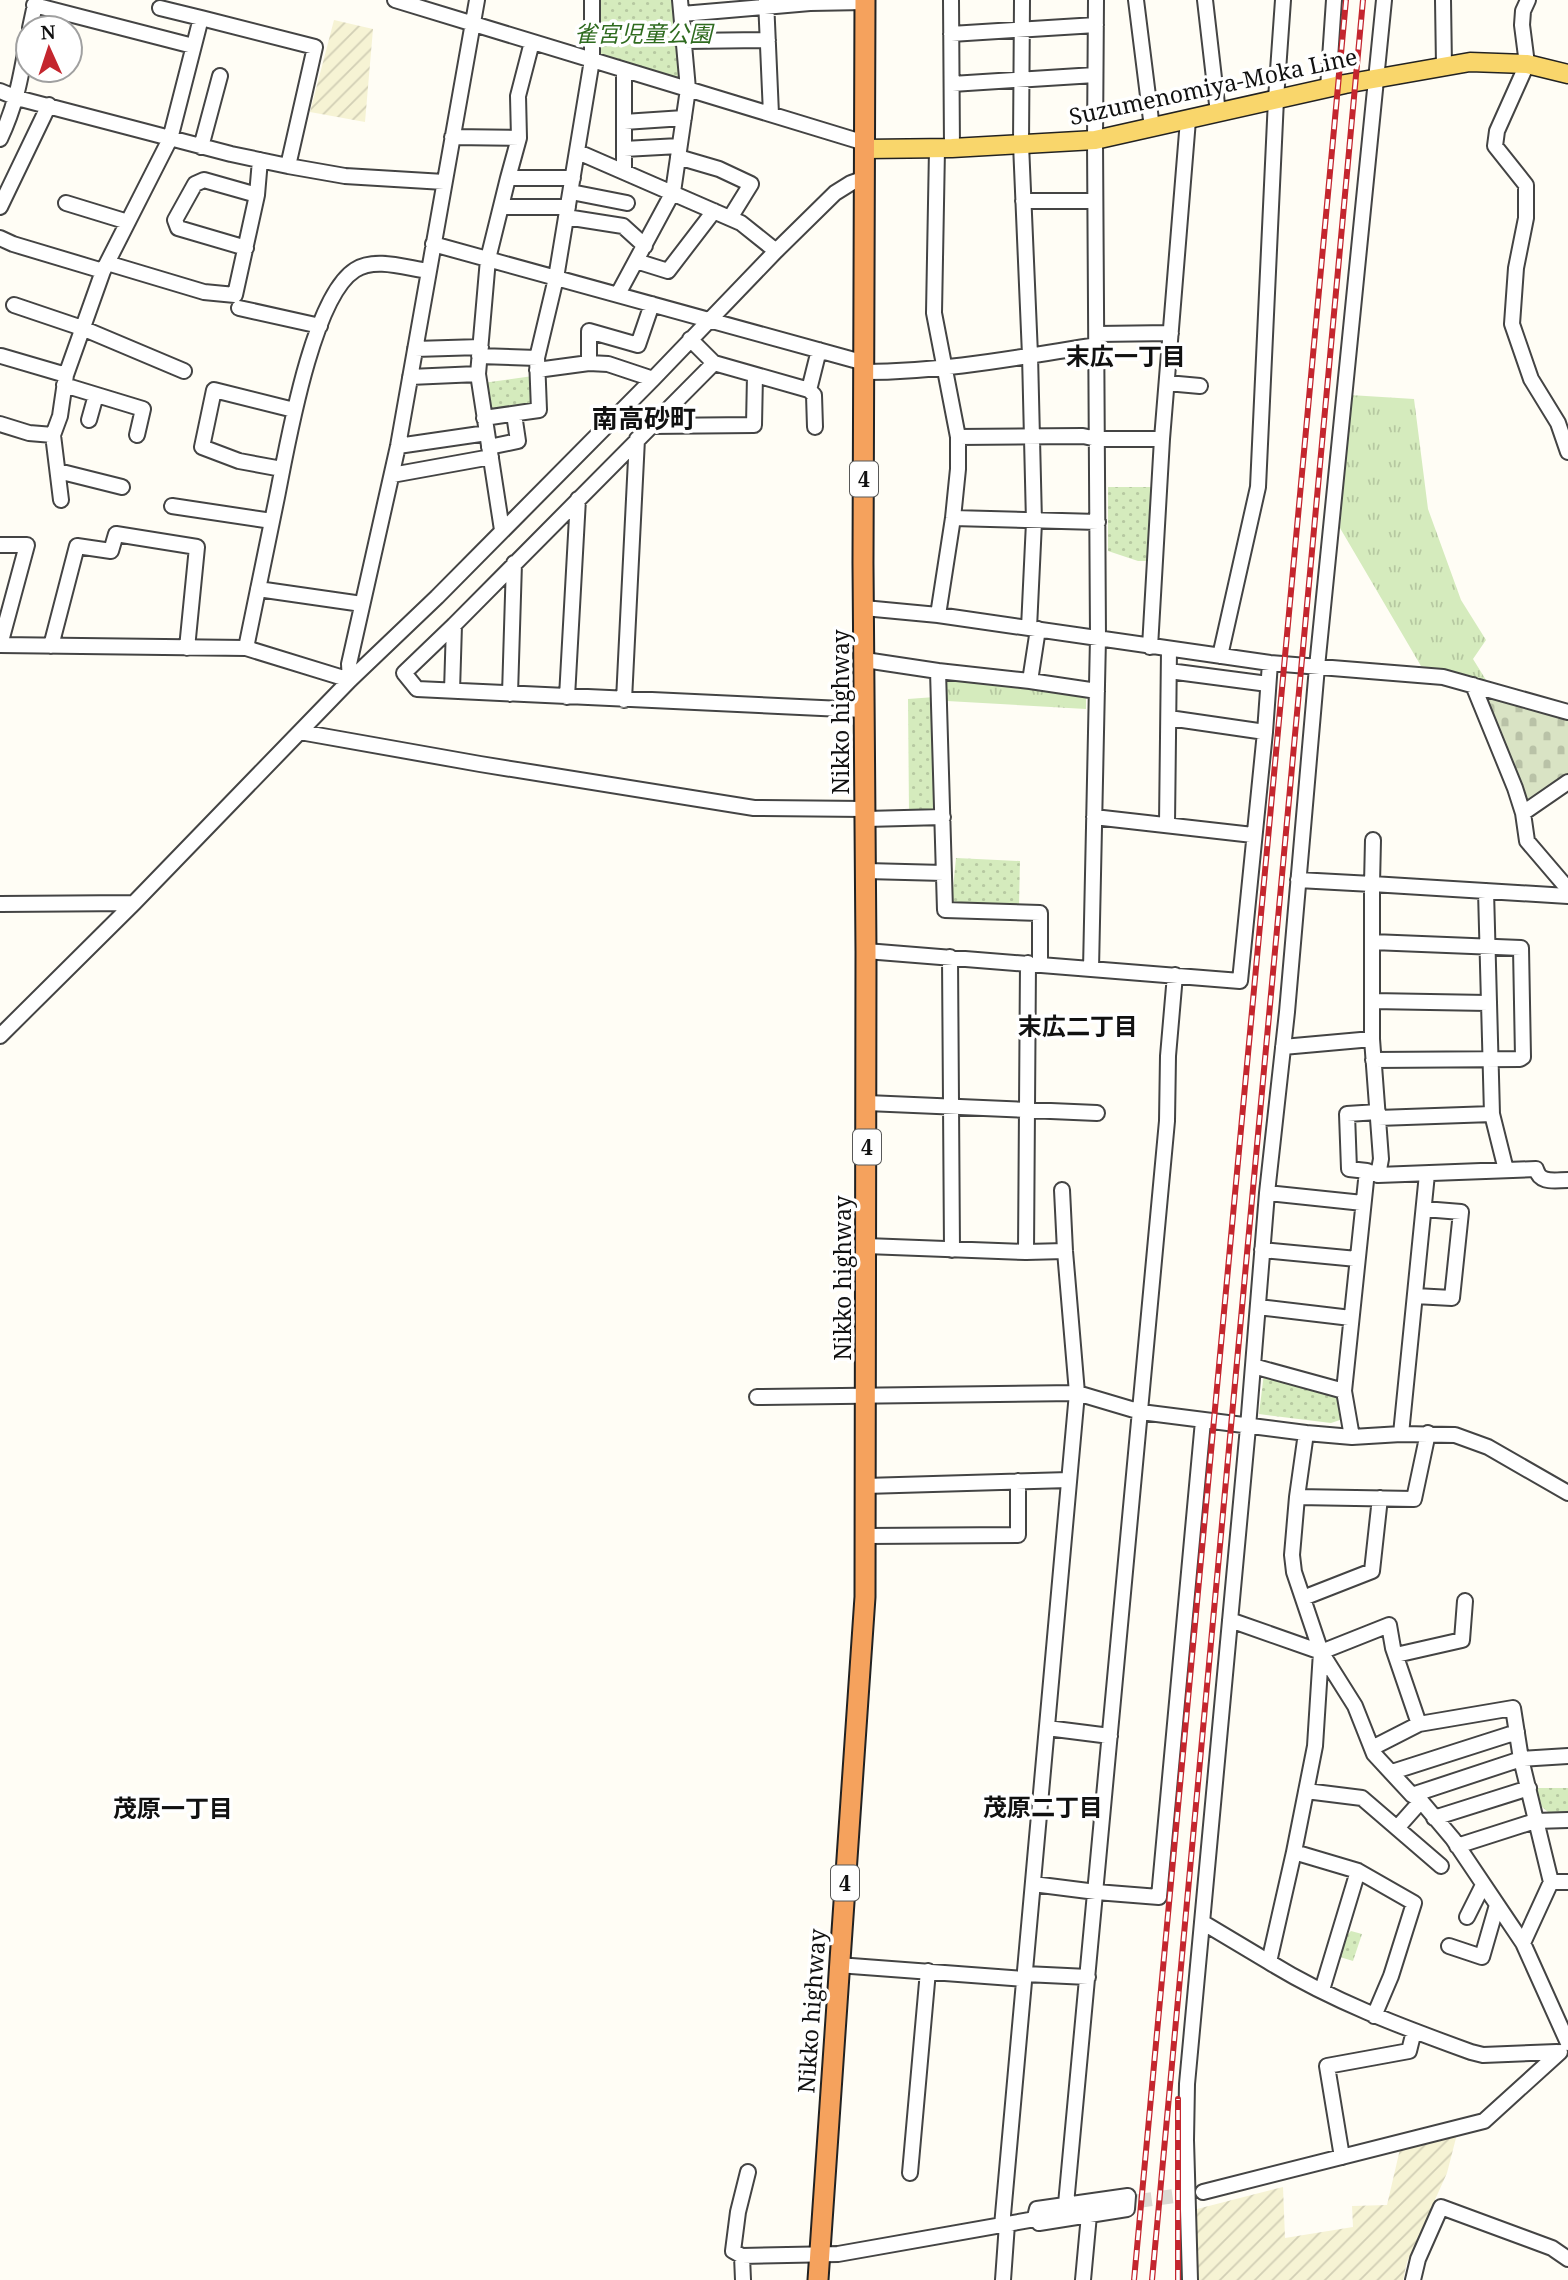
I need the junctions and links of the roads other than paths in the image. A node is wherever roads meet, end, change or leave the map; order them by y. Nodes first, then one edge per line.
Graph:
1 (477, 0) edge
2 (592, 0) edge
3 (951, 0) edge
4 (1022, 0) edge
5 (1096, 0) edge
6 (1136, 0) edge
7 (1205, 0) edge
8 (1283, 0) edge
9 (1334, 0) edge
10 (1384, 0) edge
11 (1443, 0) edge
12 (1528, 0) edge
13 (403, 1) edge
14 (810, 1) edge
15 (865, 1) edge
16 (35, 3) edge
17 (767, 3) edge
18 (681, 7) edge
19 (160, 8) dead end
20 (201, 18) junction
21 (472, 25) junction
22 (1096, 25) junction
23 (1021, 30) junction
24 (951, 34) junction
25 (768, 40) junction
26 (684, 41) junction
27 (532, 43) junction
28 (193, 46) junction
29 (592, 61) junction
30 (1527, 64) junction
31 (1444, 66) junction
32 (624, 70) junction
33 (1568, 74) edge
34 (1096, 75) junction
35 (220, 76) dead end
36 (1375, 78) junction
37 (1021, 80) junction
38 (20, 84) edge
39 (952, 84) junction
40 (1328, 88) junction
41 (688, 89) junction
42 (0, 91) edge
43 (17, 98) junction
44 (1276, 99) junction
45 (49, 105) junction
46 (1218, 113) junction
47 (771, 114) junction
48 (684, 118) junction
49 (1188, 120) junction
50 (624, 122) junction
51 (1152, 128) junction
52 (452, 137) junction
53 (519, 138) junction
54 (0, 139) edge
55 (170, 139) junction
56 (1095, 140) junction
57 (1021, 145) junction
58 (865, 146) junction
59 (201, 147) junction
60 (624, 149) junction
61 (945, 149) junction
62 (578, 152) junction
63 (679, 152) junction
64 (260, 160) junction
65 (288, 166) junction
66 (624, 172) junction
67 (508, 178) junction
68 (865, 178) junction
69 (444, 182) junction
70 (572, 185) junction
71 (673, 192) junction
72 (257, 195) junction
73 (1023, 201) junction
74 (1096, 201) junction
75 (66, 203) dead end
76 (627, 203) dead end
77 (0, 207) edge
78 (501, 207) junction
79 (713, 211) junction
80 (567, 212) junction
81 (730, 218) junction
82 (128, 222) junction
83 (0, 238) edge
84 (433, 244) junction
85 (645, 246) junction
86 (246, 248) junction
87 (776, 251) junction
88 (488, 259) junction
89 (636, 261) junction
90 (105, 267) junction
91 (428, 271) junction
92 (556, 278) junction
93 (618, 294) junction
94 (14, 304) dead end
95 (652, 304) junction
96 (239, 308) dead end
97 (709, 320) junction
98 (320, 326) junction
99 (82, 328) junction
100 (1171, 333) junction
101 (690, 339) junction
102 (1097, 340) junction
103 (415, 349) junction
104 (819, 350) junction
105 (480, 352) junction
106 (1030, 355) junction
107 (1, 356) edge
108 (589, 362) junction
109 (714, 363) junction
110 (537, 364) junction
111 (865, 367) junction
112 (943, 368) junction
113 (184, 371) dead end
114 (478, 374) junction
115 (755, 374) junction
116 (410, 377) junction
117 (653, 379) junction
118 (65, 380) junction
119 (1167, 383) junction
120 (1200, 386) dead end
121 (809, 390) junction
122 (96, 395) junction
123 (294, 410) junction
124 (514, 414) junction
125 (89, 420) dead end
126 (0, 424) edge
127 (650, 426) junction
128 (815, 427) dead end
129 (53, 435) junction
130 (137, 435) dead end
131 (1032, 436) junction
132 (958, 437) junction
133 (488, 439) junction
134 (637, 439) junction
135 (1097, 439) junction
136 (1162, 439) junction
137 (398, 446) junction
138 (1568, 452) edge
139 (282, 469) junction
140 (58, 471) junction
141 (392, 475) junction
142 (121, 487) dead end
143 (578, 499) junction
144 (61, 500) dead end
145 (172, 506) dead end
146 (953, 518) junction
147 (272, 522) junction
148 (1034, 522) junction
149 (1098, 522) junction
150 (502, 530) junction
151 (0, 545) edge
152 (514, 563) junction
153 (258, 589) junction
154 (362, 604) junction
155 (864, 608) junction
156 (938, 615) junction
157 (454, 625) junction
158 (1034, 628) junction
159 (1098, 638) junction
160 (0, 645) edge
161 (51, 646) junction
162 (1150, 647) junction
163 (187, 648) junction
164 (246, 648) junction
165 (1169, 650) junction
166 (1220, 656) junction
167 (865, 660) junction
168 (1270, 663) junction
169 (1317, 667) junction
170 (938, 671) junction
171 (1169, 671) junction
172 (350, 680) junction
173 (1030, 681) junction
174 (1268, 684) junction
175 (1473, 685) junction
176 (452, 691) junction
177 (1097, 691) junction
178 (510, 694) junction
179 (568, 697) junction
180 (624, 700) junction
181 (864, 710) junction
182 (1568, 712) edge
183 (1168, 718) junction
184 (300, 732) junction
185 (1265, 732) junction
186 (1568, 782) edge
187 (865, 814) junction
188 (1522, 814) junction
189 (943, 817) junction
190 (1094, 817) junction
191 (1167, 824) junction
192 (1253, 835) junction
193 (1373, 840) dead end
194 (866, 871) junction
195 (944, 873) junction
196 (1298, 880) junction
197 (1372, 884) junction
198 (1568, 889) edge
199 (1486, 891) junction
200 (1568, 896) edge
201 (134, 903) junction
202 (0, 904) edge
203 (1372, 942) junction
204 (1487, 947) junction
205 (866, 951) junction
206 (950, 957) junction
207 (1034, 963) junction
208 (1091, 969) junction
209 (1175, 975) junction
210 (1372, 1001) junction
211 (1488, 1003) junction
212 (0, 1036) edge
213 (1372, 1039) junction
214 (1283, 1047) junction
215 (1373, 1060) junction
216 (1489, 1060) junction
217 (867, 1103) junction
218 (951, 1105) junction
219 (1028, 1110) junction
220 (1097, 1113) dead end
221 (1492, 1114) junction
222 (1378, 1115) junction
223 (1506, 1170) junction
224 (1373, 1173) junction
225 (1427, 1174) junction
226 (1568, 1180) edge
227 (1062, 1190) dead end
228 (1267, 1194) junction
229 (1363, 1203) junction
230 (1424, 1209) junction
231 (866, 1246) junction
232 (952, 1250) junction
233 (1262, 1250) junction
234 (1065, 1251) junction
235 (1026, 1252) junction
236 (1357, 1259) junction
237 (1415, 1296) junction
238 (1258, 1307) junction
239 (1351, 1318) junction
240 (1253, 1366) junction
241 (1344, 1391) junction
242 (1077, 1393) junction
243 (865, 1395) junction
244 (757, 1397) dead end
245 (1141, 1412) junction
246 (1203, 1421) junction
247 (1248, 1427) junction
248 (1306, 1433) junction
249 (1428, 1433) junction
250 (1401, 1434) junction
251 (1352, 1437) junction
252 (1069, 1480) junction
253 (1018, 1481) junction
254 (866, 1486) junction
255 (1568, 1493) edge
256 (1297, 1497) junction
257 (1380, 1498) junction
258 (866, 1536) junction
259 (1303, 1598) junction
260 (1465, 1601) dead end
261 (1230, 1620) junction
262 (1321, 1652) junction
263 (1396, 1655) junction
264 (1419, 1724) junction
265 (1047, 1728) junction
266 (1517, 1731) junction
267 (1110, 1736) junction
268 (1372, 1748) junction
269 (1568, 1756) edge
270 (1521, 1759) junction
271 (1392, 1772) junction
272 (1529, 1788) junction
273 (1306, 1790) junction
274 (1416, 1798) junction
275 (1434, 1818) junction
276 (1535, 1821) junction
277 (1568, 1821) edge
278 (1397, 1828) junction
279 (1457, 1846) junction
280 (1294, 1852) junction
281 (1441, 1866) dead end
282 (1358, 1871) junction
283 (1550, 1882) junction
284 (1568, 1882) edge
285 (1033, 1884) junction
286 (1483, 1885) junction
287 (1096, 1892) junction
288 (1497, 1905) junction
289 (1467, 1917) dead end
290 (1202, 1922) junction
291 (1523, 1943) junction
292 (1449, 1946) dead end
293 (1269, 1962) junction
294 (838, 1965) junction
295 (928, 1971) junction
296 (1024, 1977) junction
297 (1088, 1977) junction
298 (1322, 1990) junction
299 (1374, 2016) junction
300 (1414, 2031) junction
301 (1564, 2049) edge
302 (1342, 2157) junction
303 (1317, 2163) junction
304 (748, 2172) dead end
305 (910, 2173) dead end
306 (1188, 2187) junction
307 (1203, 2192) tunnel mouth
308 (1066, 2204) junction
309 (1189, 2204) junction
310 (1115, 2205) tunnel mouth
311 (1090, 2216) junction
312 (1035, 2217) junction
313 (1005, 2225) junction
314 (820, 2255) junction
315 (742, 2256) junction
316 (1568, 2259) edge
317 (743, 2280) edge
318 (818, 2280) edge
319 (1003, 2280) edge
320 (1083, 2280) edge
321 (1190, 2280) edge
322 (1413, 2280) edge

1 - 21 street
2 - 29 street
3 - 24 street
4 - 23 street
5 - 22 street
6 - 51 street
7 - 46 street
8 - 44 street
9 - 40 street
10 - 36 street
11 - 31 street
12 - 30 street
13 - 21 street
14 - 15 street
14 - 17 street
15 - 58 highway, 4
16 - 28 street
17 - 18 street
17 - 25 street
18 - 26 street
19 - 20 street
20 - 28 street
20 - 65 street
21 - 27 street
21 - 52 street
22 - 23 street
22 - 34 street
23 - 24 street
23 - 37 street
24 - 39 street
25 - 26 street
25 - 47 street
26 - 41 street
27 - 29 street
27 - 53 street
28 - 55 street
29 - 32 street
29 - 62 street
30 - 31 main road, Suzumenomiya-Moka Line
30 - 33 main road, Suzumenomiya-Moka Line
30 - 138 street
31 - 36 main road, Suzumenomiya-Moka Line
32 - 41 street
32 - 50 street
34 - 37 street
34 - 56 street
35 - 59 street
36 - 40 main road, Suzumenomiya-Moka Line
36 - 169 street
37 - 39 street
37 - 57 street
38 - 43 street
39 - 61 street
40 - 44 main road, Suzumenomiya-Moka Line
41 - 47 street
41 - 48 street
42 - 43 street
43 - 45 street
43 - 54 street
44 - 46 main road, Suzumenomiya-Moka Line
44 - 166 street
45 - 55 street
45 - 77 street
46 - 49 main road, Suzumenomiya-Moka Line
47 - 58 street
48 - 50 street
48 - 63 street
49 - 51 main road, Suzumenomiya-Moka Line
49 - 100 street
50 - 60 street
51 - 56 main road, Suzumenomiya-Moka Line
52 - 53 street
52 - 69 street
53 - 67 street
55 - 59 street
55 - 82 street
56 - 57 main road, Suzumenomiya-Moka Line
56 - 74 street
57 - 61 main road, Suzumenomiya-Moka Line
57 - 73 street
58 - 61 main road, Suzumenomiya-Moka Line
58 - 68 highway, Nikko highway / 4
59 - 64 street
60 - 63 street
60 - 66 street
61 - 112 street
62 - 66 street
62 - 70 street
63 - 71 street
63 - 81 street
64 - 65 street
64 - 72 street
65 - 69 street
66 - 71 street
67 - 70 street
67 - 78 street
68 - 87 street
68 - 111 highway, Nikko highway / 4
69 - 84 street
70 - 76 street
70 - 80 street
71 - 79 street
71 - 85 street
72 - 86 street
72 - 86 street
73 - 74 street
73 - 106 street
74 - 102 street
75 - 82 street
78 - 80 street
78 - 88 street
79 - 81 street
79 - 89 street
80 - 85 street
80 - 92 street
81 - 87 street
82 - 90 street
83 - 90 street
84 - 88 street
84 - 91 street
85 - 89 street
86 - 90 street
87 - 97 street
88 - 92 street
88 - 105 street
89 - 93 street
90 - 99 street
91 - 98 street
91 - 103 street
92 - 93 street
92 - 110 street
93 - 95 street
94 - 99 street
95 - 97 street
95 - 108 street
96 - 98 street
97 - 101 street
97 - 104 street
98 - 123 street
99 - 113 street
99 - 118 street
100 - 102 street
100 - 119 street
101 - 109 street
101 - 117 street
102 - 106 street
102 - 135 street
103 - 105 street
103 - 116 street
104 - 111 street
104 - 121 street
105 - 110 street
105 - 114 street
106 - 112 street
106 - 131 street
107 - 118 street
108 - 110 street
108 - 117 street
109 - 115 street
109 - 127 street
110 - 124 street
111 - 112 street
111 - 155 highway, Nikko highway / 4
112 - 132 street
114 - 116 street
114 - 133 street
115 - 121 street
115 - 127 street
116 - 137 street
117 - 150 street
118 - 122 street
118 - 129 street
119 - 120 street
119 - 136 street
121 - 128 street
122 - 125 street
122 - 130 street
123 - 139 street
123 - 139 street
124 - 133 street
124 - 133 street
126 - 129 street
127 - 134 street
129 - 140 street
131 - 132 street
131 - 135 street
131 - 148 street
132 - 146 street
133 - 137 street
133 - 141 street
133 - 150 street
134 - 143 street
134 - 180 street
135 - 136 street
135 - 149 street
136 - 162 street
137 - 141 street
139 - 147 street
140 - 142 street
140 - 144 street
141 - 154 street
143 - 152 street
143 - 179 street
145 - 147 street
146 - 148 street
146 - 156 street
147 - 153 street
148 - 149 street
148 - 158 street
149 - 159 street
150 - 172 street
151 - 160 street
152 - 157 street
152 - 178 street
153 - 154 street
153 - 164 street
154 - 172 street
155 - 156 street
155 - 167 highway, Nikko highway / 4
156 - 158 street
157 - 176 street
157 - 176 street
158 - 159 street
158 - 173 street
159 - 162 street
159 - 177 street
160 - 161 street
161 - 163 street
161 - 163 street
162 - 165 street
163 - 164 street
164 - 172 street
165 - 166 street
165 - 171 street
166 - 168 street
167 - 170 street
167 - 181 highway, Nikko highway / 4
168 - 169 street
168 - 174 street
169 - 175 street
169 - 196 street
170 - 173 street
170 - 189 street
171 - 174 street
171 - 183 street
172 - 184 street
173 - 177 street
174 - 185 street
175 - 182 street
175 - 188 street
176 - 178 street
177 - 190 street
178 - 179 street
179 - 180 street
180 - 181 street
181 - 187 highway, Nikko highway / 4
183 - 185 street
183 - 191 street
184 - 187 street
184 - 201 street
185 - 192 street
186 - 188 street
187 - 189 street
187 - 194 highway, Nikko highway / 4
188 - 198 street
189 - 195 street
190 - 191 street
190 - 208 street
191 - 192 street
192 - 209 street
193 - 197 street
194 - 195 street
194 - 205 highway, Nikko highway / 4
195 - 207 street
196 - 197 street
196 - 214 street
197 - 199 street
197 - 203 street
199 - 200 street
199 - 204 street
201 - 202 street
201 - 212 street
203 - 204 street
203 - 210 street
204 - 211 street
204 - 216 street
205 - 206 street
205 - 217 highway, Nikko highway / 4
206 - 207 street
206 - 218 street
207 - 208 street
207 - 219 street
208 - 209 street
209 - 245 street
210 - 211 street
210 - 213 street
211 - 216 street
213 - 214 street
213 - 215 street
214 - 228 street
215 - 216 street
215 - 222 street
216 - 221 street
217 - 218 street
217 - 231 highway, Nikko highway / 4
218 - 219 street
218 - 232 street
219 - 220 street
219 - 235 street
221 - 222 street
221 - 223 street
222 - 224 street
222 - 224 street
223 - 225 street
223 - 226 street
224 - 225 street
224 - 229 street
225 - 230 street
227 - 234 street
228 - 229 street
228 - 233 street
229 - 236 street
230 - 237 street
230 - 237 street
231 - 232 street
231 - 243 highway, Nikko highway / 4
232 - 235 street
233 - 236 street
233 - 238 street
234 - 235 street
234 - 242 street
236 - 239 street
237 - 250 street
238 - 239 street
238 - 240 street
239 - 241 street
240 - 241 street
240 - 247 street
241 - 251 street
242 - 243 street
242 - 245 street
242 - 252 street
243 - 244 street
243 - 254 highway, Nikko highway / 4
245 - 246 street
245 - 267 street
246 - 247 street
246 - 287 street
247 - 248 street
247 - 261 street
248 - 251 street
248 - 256 street
249 - 250 street
249 - 255 street
249 - 257 street
250 - 251 street
252 - 253 street
252 - 265 street
253 - 254 street
253 - 258 street
254 - 258 highway, Nikko highway / 4
256 - 257 street
256 - 259 street
257 - 259 street
258 - 294 highway, Nikko highway / 4
259 - 262 street
260 - 263 street
261 - 262 street
261 - 290 street
262 - 263 street
262 - 268 street
262 - 273 street
263 - 264 street
264 - 266 street
264 - 268 street
265 - 267 street
265 - 285 street
266 - 270 street
266 - 271 street
267 - 287 street
268 - 271 street
269 - 270 street
270 - 272 street
270 - 274 street
271 - 274 street
272 - 275 street
272 - 276 street
273 - 278 street
273 - 280 street
274 - 275 street
274 - 278 street
275 - 279 street
276 - 277 street
276 - 279 street
276 - 283 street
278 - 281 street
279 - 286 street
280 - 282 street
280 - 293 street
282 - 298 street
282 - 299 street
283 - 284 street
283 - 291 street
285 - 287 street
285 - 296 street
286 - 288 street
286 - 289 street
287 - 297 street
288 - 291 street
288 - 292 street
290 - 293 street
290 - 306 street
291 - 301 street
293 - 298 street
294 - 295 street
294 - 314 highway, Nikko highway / 4
295 - 296 street
295 - 305 street
296 - 297 street
296 - 313 street
297 - 308 street
298 - 299 street
299 - 300 street
300 - 301 street
300 - 302 street
301 - 302 street
302 - 303 street
303 - 306 street
303 - 307 street
303 - 309 street
304 - 315 street
306 - 309 street
308 - 311 street
308 - 312 street
309 - 321 street
310 - 312 street
311 - 312 street
311 - 320 street
312 - 313 street
313 - 314 street
313 - 319 street
314 - 315 street
314 - 318 highway, Nikko highway / 4
315 - 317 street
316 - 322 street

